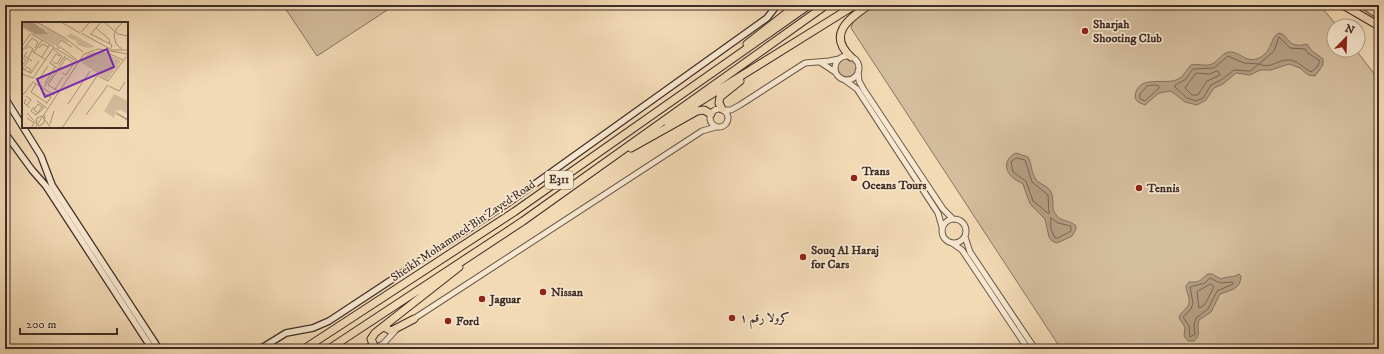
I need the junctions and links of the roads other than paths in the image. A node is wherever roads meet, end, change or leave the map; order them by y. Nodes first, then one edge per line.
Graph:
1 (777, 5) edge
2 (797, 5) edge
3 (809, 5) edge
4 (826, 5) edge
5 (855, 5) edge
6 (869, 5) edge
7 (1343, 5) edge
8 (1364, 5) edge
9 (1379, 15) edge
10 (1379, 26) edge
11 (773, 55) junction
12 (851, 57) junction
13 (839, 58) junction
14 (819, 62) junction
15 (722, 65) junction
16 (858, 71) junction
17 (835, 73) junction
18 (846, 80) junction
19 (5, 98) edge
20 (740, 105) junction
21 (723, 109) junction
22 (710, 115) junction
23 (728, 120) junction
24 (22, 125) edge
25 (716, 127) junction
26 (24, 128) edge
27 (654, 128) junction
28 (702, 130) junction
29 (5, 133) edge
30 (622, 152) junction
31 (953, 219) junction
32 (942, 227) junction
33 (965, 237) junction
34 (952, 243) junction
35 (479, 250) junction
36 (414, 319) junction
37 (387, 324) junction
38 (388, 338) junction
39 (156, 347) edge
40 (377, 347) edge
41 (260, 349) edge
42 (304, 349) edge
43 (329, 349) edge
44 (348, 349) edge
45 (356, 349) edge
46 (364, 349) edge
47 (385, 349) edge
48 (1028, 349) edge
49 (1035, 349) edge

1 - 41 main road
2 - 15 highway
3 - 15 highway, Sheikh Mohammed Bin Zayed Road / E311
4 - 27 highway, Sheikh Mohammed Bin Zayed Road / E311
5 - 11 highway
6 - 12 highway
7 - 10 highway
8 - 9 highway
11 - 21 highway
11 - 27 highway
12 - 13 street
12 - 16 street
13 - 14 street
13 - 17 street
14 - 17 street
14 - 20 street
15 - 42 highway, Sheikh Mohammed Bin Zayed Road / E311
16 - 18 street
16 - 31 street
17 - 18 street
18 - 32 street
19 - 24 main road
20 - 21 street
20 - 23 street
21 - 22 street
21 - 23 street
22 - 25 street
22 - 28 street
22 - 30 highway
23 - 25 street
25 - 28 street
26 - 39 main road
27 - 30 highway, Sheikh Mohammed Bin Zayed Road / E311
28 - 36 street
29 - 39 main road
30 - 35 highway, Sheikh Mohammed Bin Zayed Road / E311
31 - 32 street
31 - 33 street
32 - 34 street
33 - 34 street
33 - 49 street
34 - 48 street
35 - 37 highway
35 - 43 highway, Sheikh Mohammed Bin Zayed Road / E311
36 - 37 highway
36 - 38 street
37 - 40 highway
38 - 40 street
38 - 47 street
40 - 46 street
44 - 45 highway

